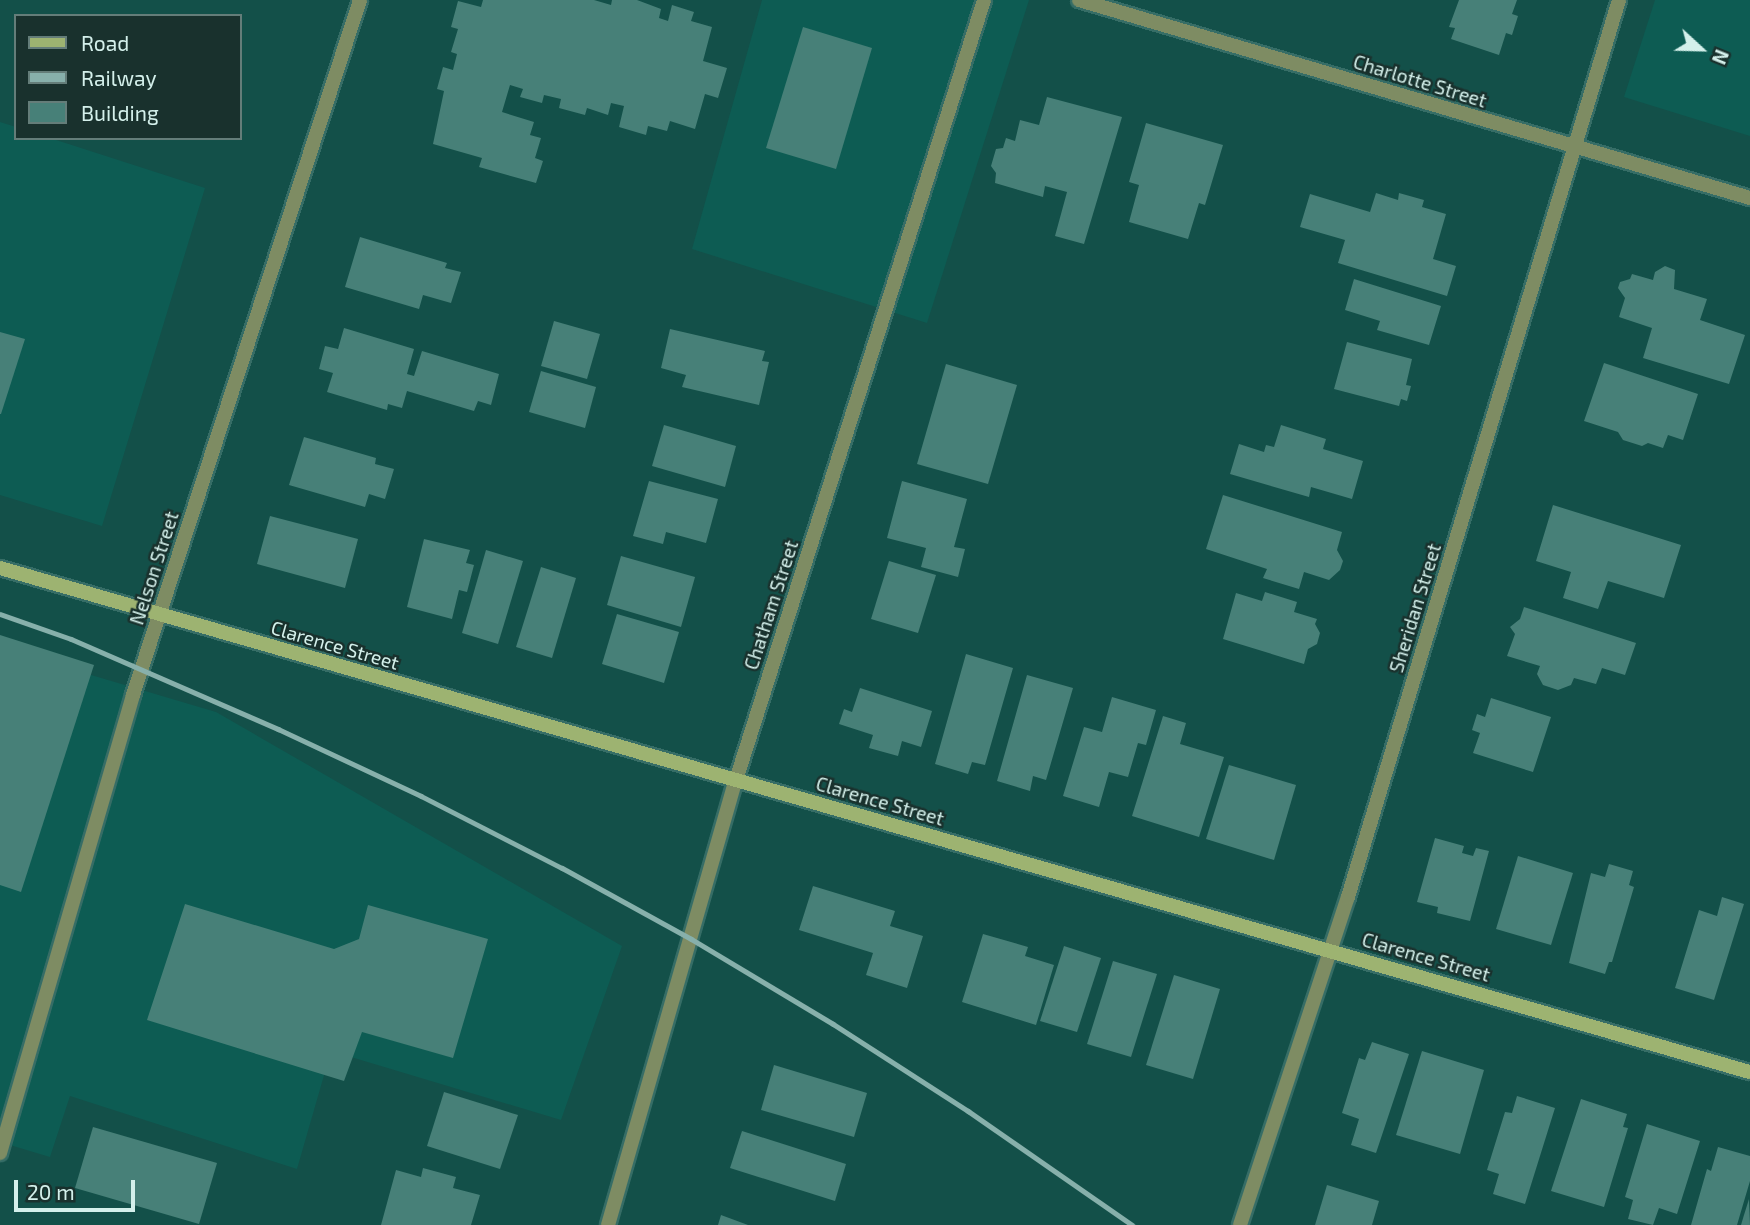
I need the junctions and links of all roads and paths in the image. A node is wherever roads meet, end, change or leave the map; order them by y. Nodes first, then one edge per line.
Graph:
1 (360, 0) edge
2 (984, 0) edge
3 (1079, 0) edge
4 (1619, 0) edge
5 (1574, 147) junction
6 (1750, 198) edge
7 (0, 568) edge
8 (159, 616) junction
9 (736, 780) junction
10 (1331, 949) junction
11 (1750, 1072) edge
12 (0, 1153) edge
13 (608, 1225) edge
14 (1240, 1225) edge

1 - 8 street, Nelson Street
2 - 9 street, Chatham Street
3 - 5 street, Charlotte Street
4 - 5 street, Sheridan Street
5 - 6 street, Charlotte Street
5 - 10 street, Sheridan Street
7 - 8 main road, Clarence Street
8 - 9 main road, Clarence Street
8 - 12 street, Nelson Street
9 - 10 main road, Clarence Street
9 - 13 street, Chatham Street
10 - 11 main road, Clarence Street
10 - 14 street, Sheridan Street

